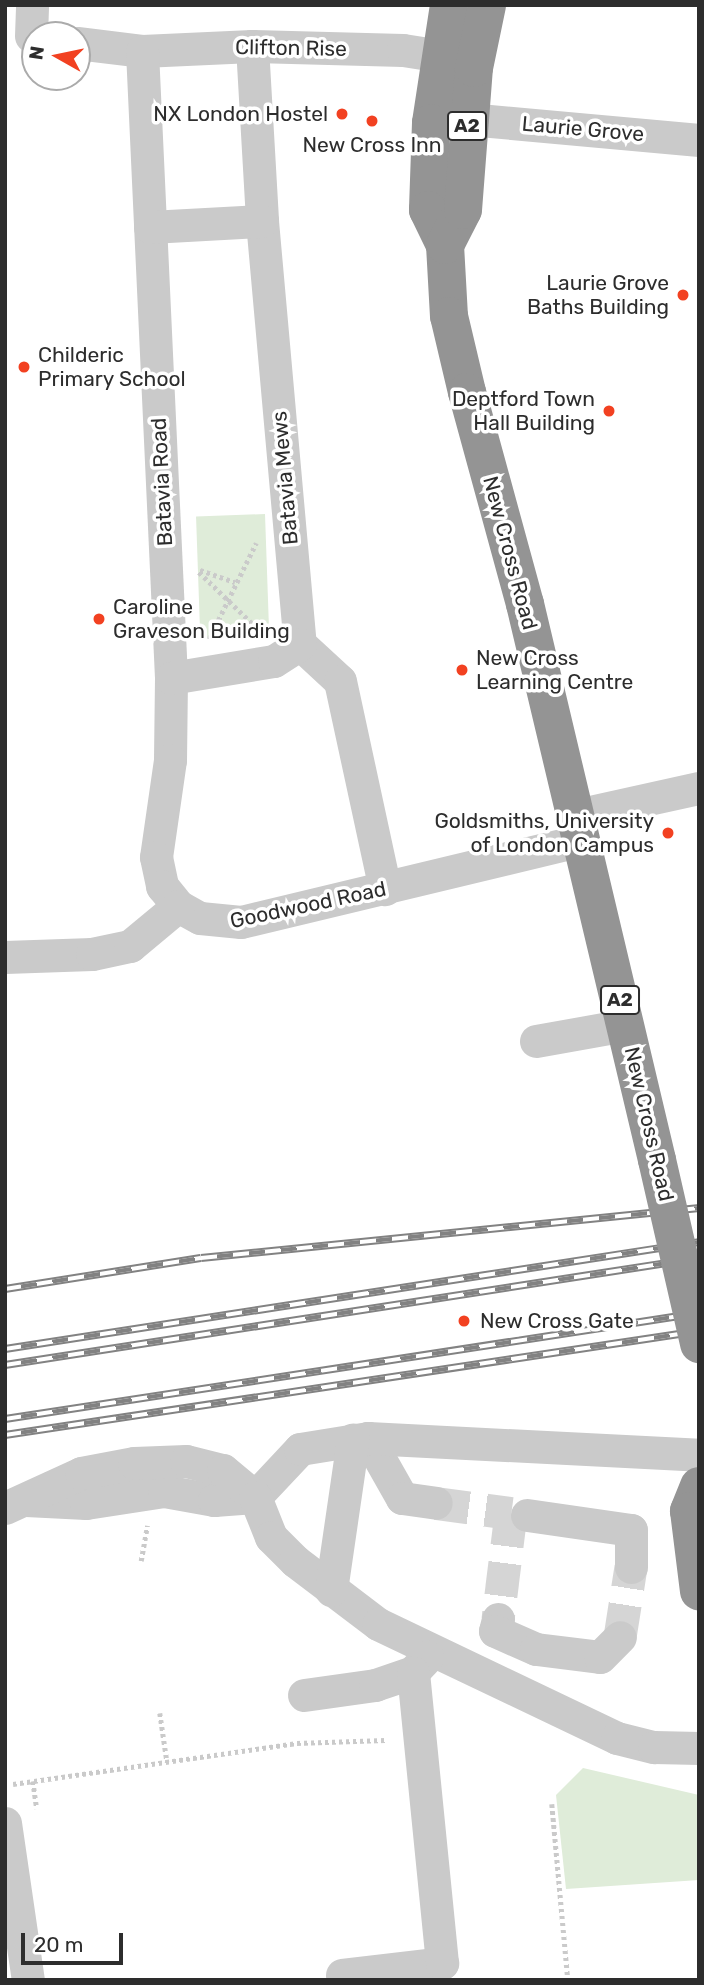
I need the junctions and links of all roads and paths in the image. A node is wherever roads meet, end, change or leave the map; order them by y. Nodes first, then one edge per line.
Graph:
1 (449, 5) edge
2 (487, 5) edge
3 (91, 45) edge
4 (252, 46) junction
5 (142, 51) junction
6 (440, 56) junction
7 (468, 119) junction
8 (699, 140) edge
9 (262, 221) junction
10 (150, 227) junction
11 (445, 245) junction
12 (258, 539) dead end
13 (235, 582) junction
14 (227, 599) junction
15 (260, 631) dead end
16 (208, 642) dead end
17 (300, 644) junction
18 (171, 678) junction
19 (699, 788) edge
20 (579, 828) junction
21 (385, 889) junction
22 (178, 906) junction
23 (5, 957) edge
24 (626, 1025) junction
25 (536, 1041) dead end
26 (699, 1344) edge
27 (361, 1439) junction
28 (699, 1455) edge
29 (699, 1486) edge
30 (255, 1497) junction
31 (9, 1503) edge
32 (436, 1503) tunnel mouth
33 (527, 1515) dead end
34 (631, 1567) tunnel mouth
35 (331, 1590) junction
36 (699, 1591) edge
37 (498, 1619) dead end
38 (620, 1637) dead end
39 (536, 1649) junction
40 (422, 1662) junction
41 (517, 1693) junction
42 (304, 1695) dead end
43 (160, 1713) dead end
44 (386, 1740) dead end
45 (699, 1748) edge
46 (167, 1761) junction
47 (13, 1784) dead end
48 (552, 1804) dead end
49 (5, 1822) edge
50 (342, 1975) dead end
51 (28, 1980) edge
52 (568, 1980) edge

1 - 6 highway, New Cross Road / A2
2 - 7 highway, A2
3 - 5 street, Clifton Rise
4 - 5 street, Clifton Rise
4 - 6 street, Clifton Rise
4 - 9 street, Batavia Mews
5 - 10 street, Batavia Road
6 - 11 highway, New Cross Road / A2
7 - 8 street, Laurie Grove
7 - 11 highway, A2
9 - 10 street
9 - 17 street, Batavia Mews
10 - 18 street, Batavia Road
11 - 20 highway, New Cross Road / A2
12 - 13 path
13 - 14 path
13 - 14 path
14 - 15 path
14 - 16 path
17 - 18 street
17 - 21 street
18 - 22 street, Batavia Road
19 - 20 street, Goodwood Road
20 - 21 street, Goodwood Road
20 - 24 highway, New Cross Road / A2
21 - 22 street, Goodwood Road
22 - 23 street
24 - 25 street
24 - 26 highway, New Cross Road / A2, bridge
27 - 28 street
27 - 30 street
27 - 32 street
27 - 35 street
29 - 36 highway
30 - 31 street
30 - 35 street
33 - 34 street
35 - 40 street
37 - 39 street
38 - 39 street
39 - 41 street
40 - 41 street
40 - 42 street
40 - 50 street
41 - 45 street
43 - 46 path
44 - 46 path
46 - 47 path
48 - 52 path
49 - 51 street

